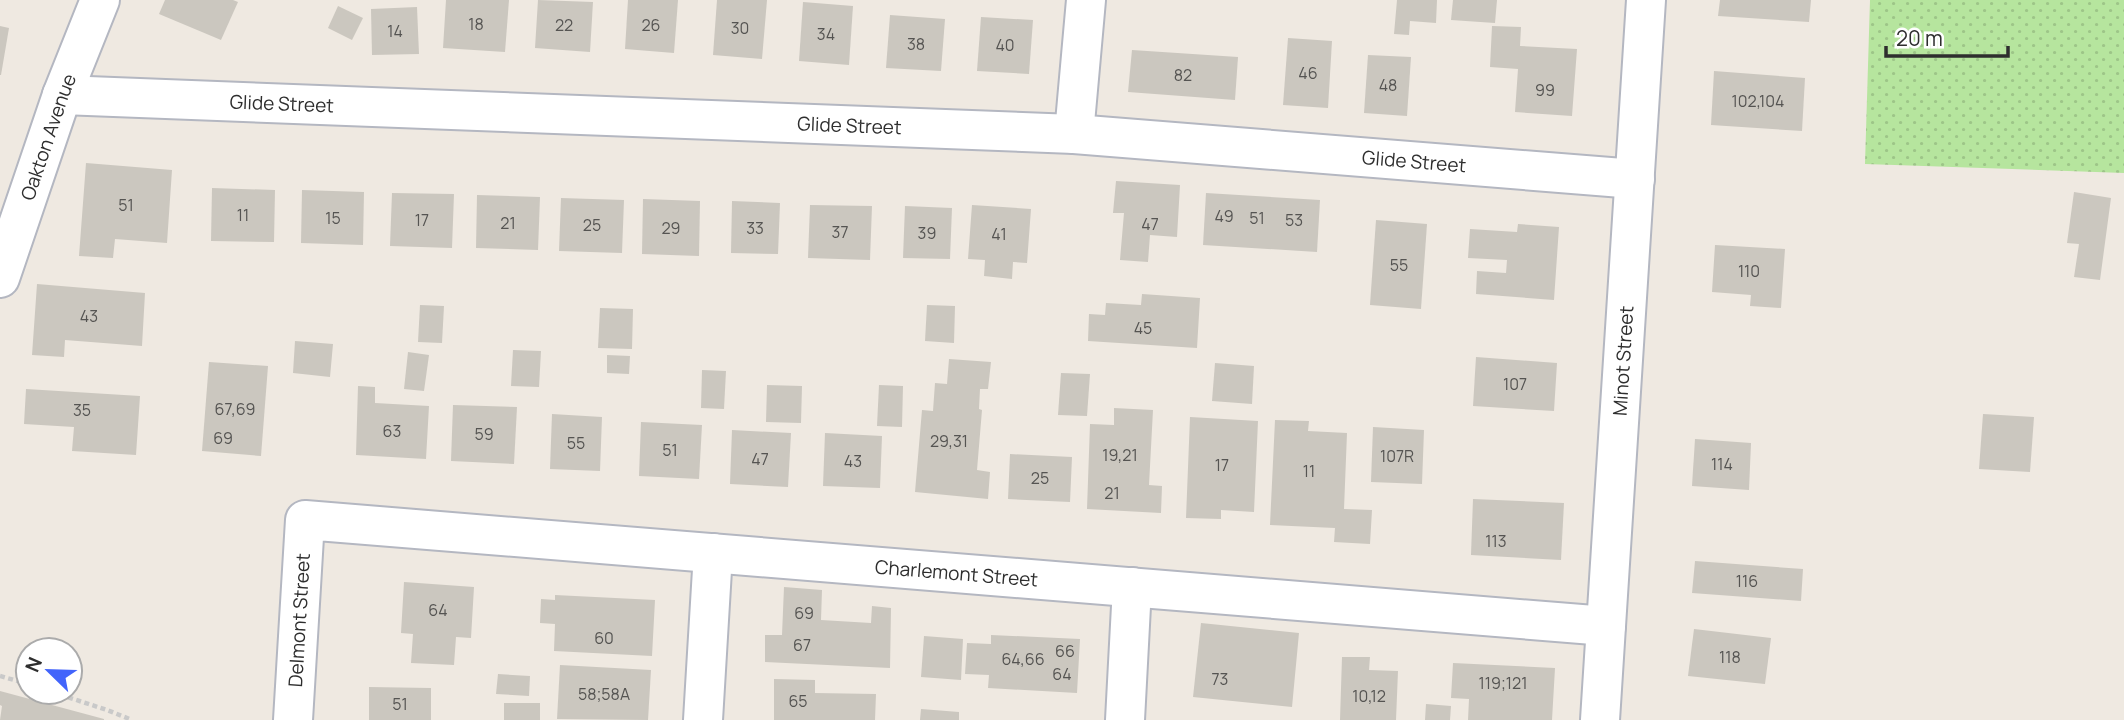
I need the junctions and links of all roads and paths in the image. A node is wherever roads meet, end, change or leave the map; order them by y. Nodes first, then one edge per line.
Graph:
1 (100, 0) edge
2 (1086, 0) edge
3 (1646, 0) edge
4 (62, 95) junction
5 (1074, 134) junction
6 (1635, 180) junction
7 (0, 278) edge
8 (305, 520) joint
9 (713, 553) junction
10 (1132, 587) junction
11 (1606, 626) junction
12 (84, 702) edge
13 (132, 720) edge
14 (292, 720) edge
15 (703, 720) edge
16 (1125, 720) edge
17 (1600, 720) edge

1 - 4 street, Oakton Avenue
2 - 5 street
3 - 6 street, Minot Street
4 - 5 street, Glide Street
4 - 7 street, Oakton Avenue
5 - 6 street, Glide Street
6 - 11 street, Minot Street
8 - 9 street, Charlemont Street
8 - 14 street, Delmont Street
9 - 10 street, Charlemont Street
9 - 15 street
10 - 11 street, Charlemont Street
10 - 16 street
11 - 17 street, Minot Street
12 - 13 path

